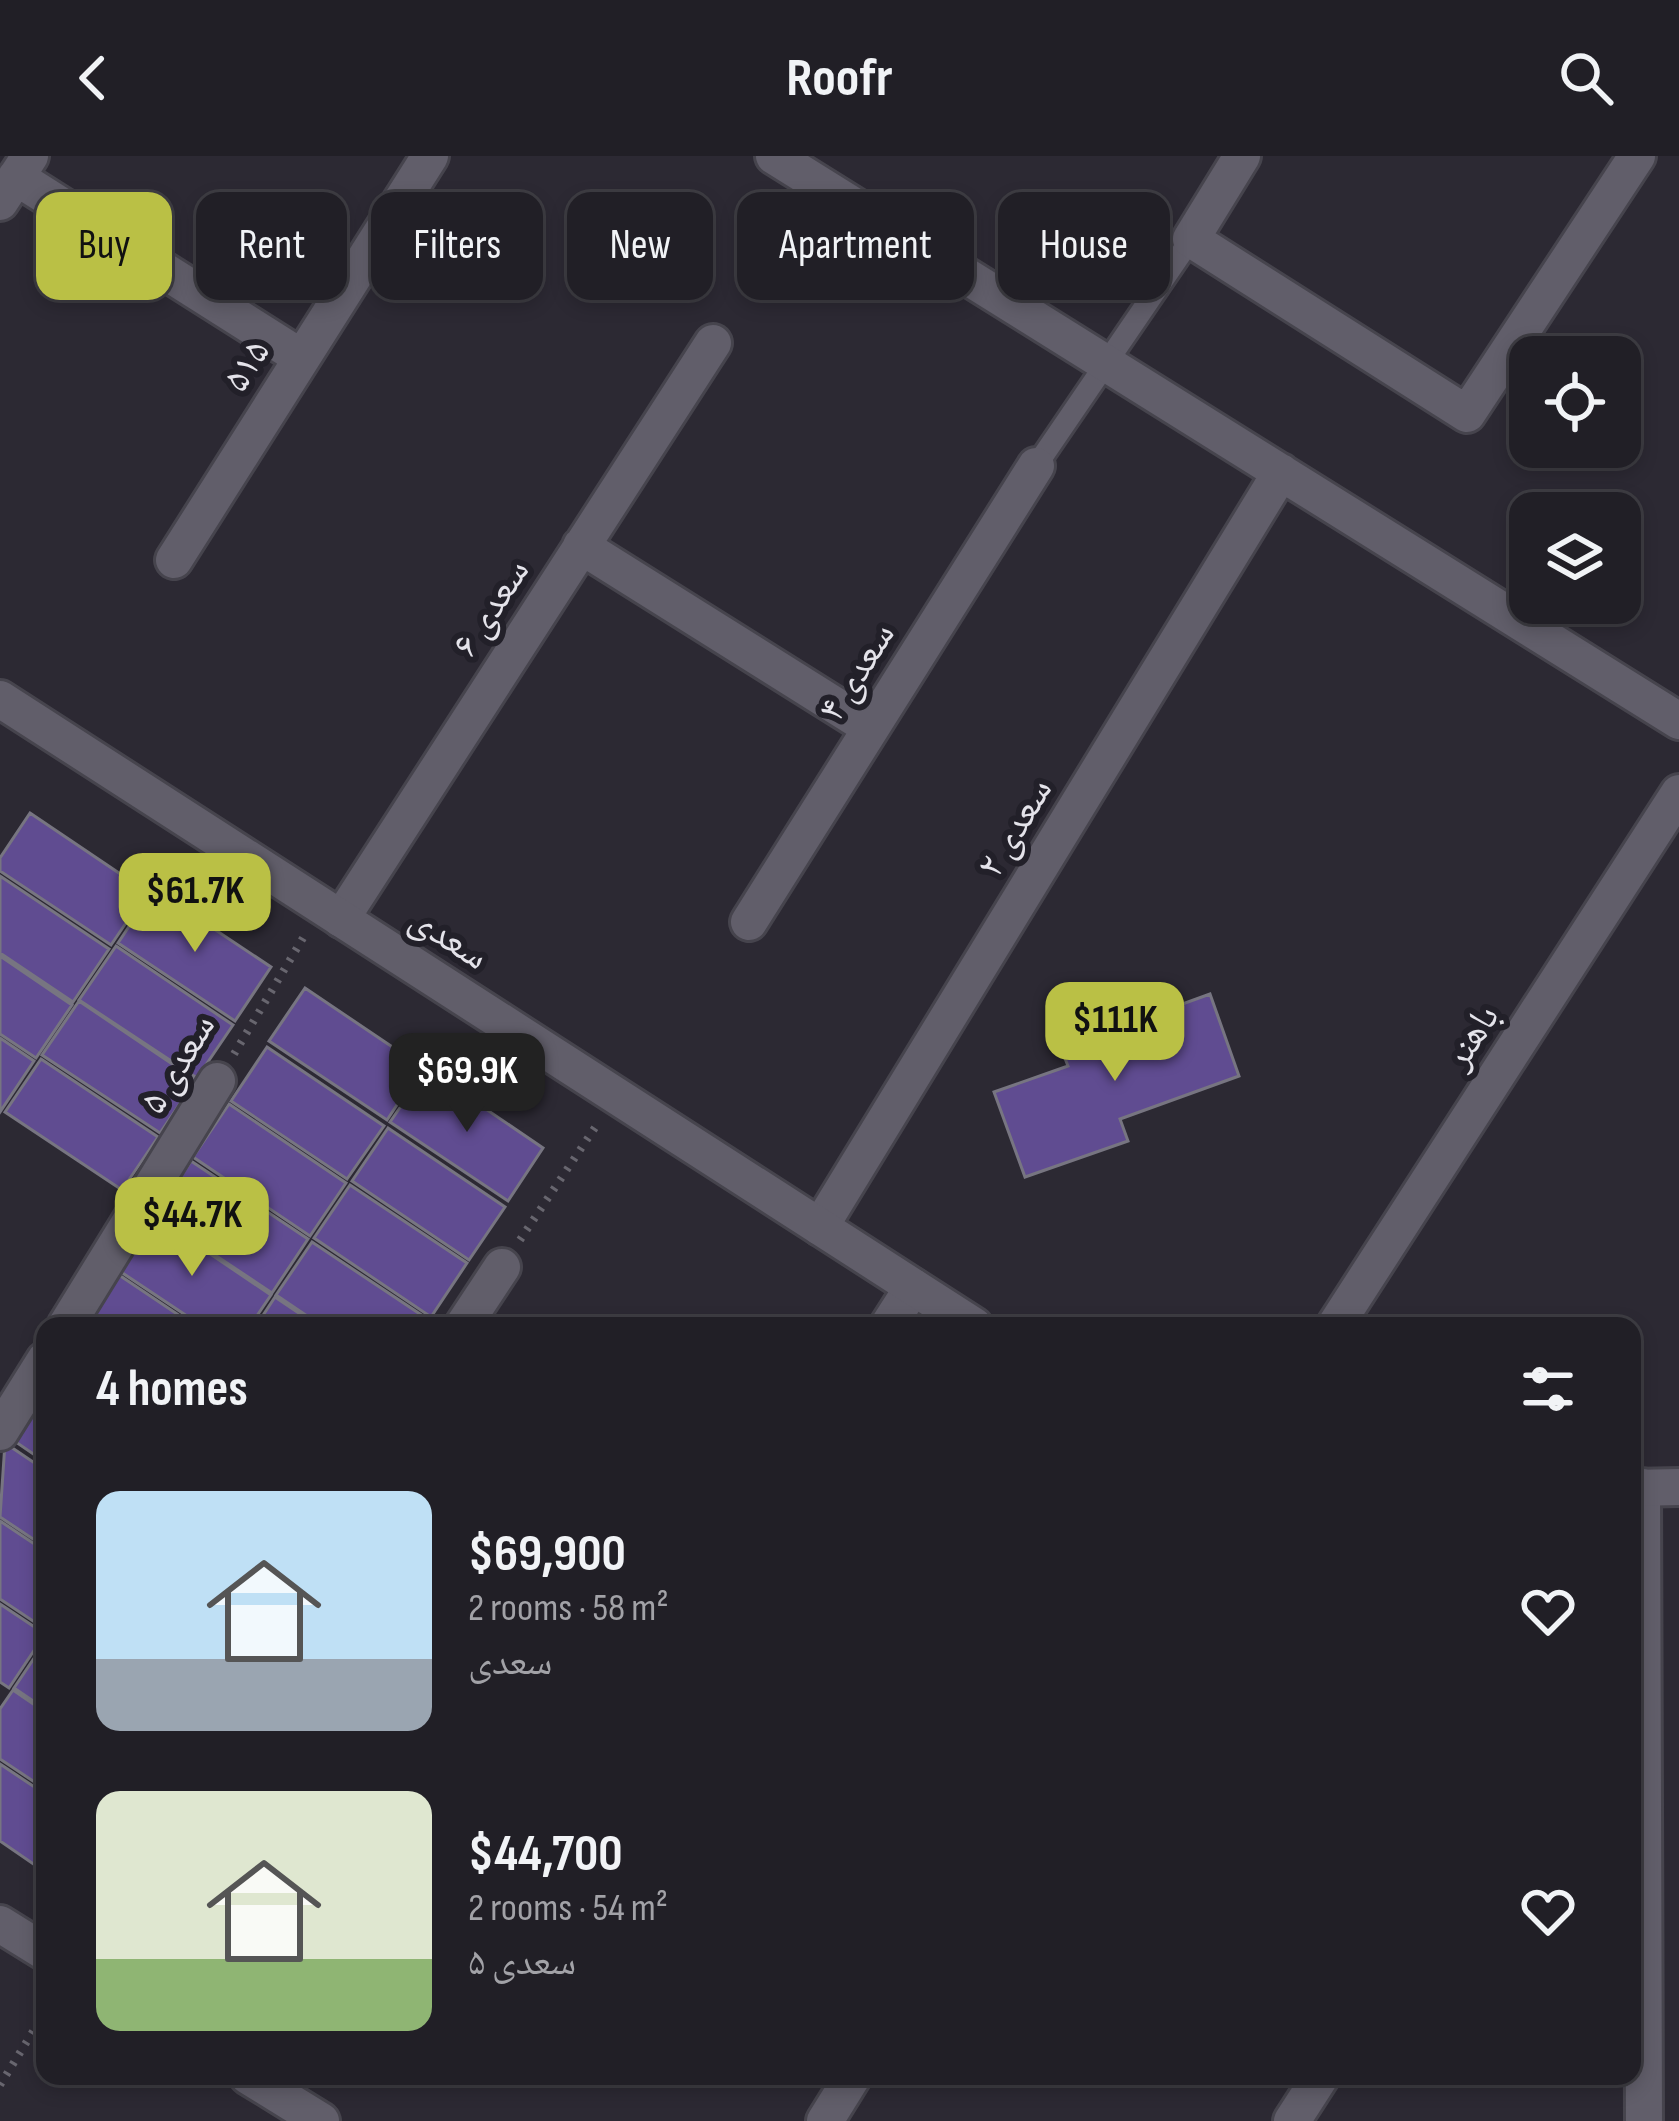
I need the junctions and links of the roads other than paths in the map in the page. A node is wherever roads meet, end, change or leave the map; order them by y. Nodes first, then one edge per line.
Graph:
1 (430, 156) edge
2 (774, 156) edge
3 (1242, 156) edge
4 (1637, 156) edge
5 (15, 179) edge
6 (1191, 239) junction
7 (713, 343) dead end
8 (302, 358) junction
9 (1106, 364) junction
10 (1036, 466) joint
11 (1281, 472) junction
12 (581, 546) junction
13 (174, 560) dead end
14 (0, 699) edge
15 (1679, 721) edge
16 (871, 728) junction
17 (1679, 793) edge
18 (332, 913) junction
19 (749, 922) dead end
20 (218, 1081) road end
21 (820, 1227) junction
22 (502, 1267) road end
23 (914, 1287) junction
24 (72, 1317) edge
25 (470, 1317) edge
26 (894, 1317) edge
27 (960, 1317) edge
28 (1341, 1317) edge
29 (36, 1374) edge
30 (0, 1432) edge
31 (1641, 1487) edge
32 (1679, 1487) edge
33 (0, 1924) edge
34 (36, 1946) edge
35 (1641, 1956) edge
36 (263, 2085) edge
37 (848, 2085) edge
38 (1316, 2085) edge
39 (321, 2121) edge
40 (824, 2121) edge
41 (1292, 2121) edge
42 (1644, 2121) edge

1 - 8 street, ۵۱۵
2 - 9 street
3 - 6 street
4 - 6 street
5 - 8 street
6 - 9 lane
7 - 12 street, سعدی ۶
8 - 13 street, ۵۱۵
9 - 10 lane
9 - 11 street
10 - 16 street, سعدی ۴
11 - 15 street
11 - 21 street, سعدی ۲
12 - 16 street
12 - 18 street, سعدی ۶
14 - 18 street, سعدی
16 - 19 street, سعدی ۴
17 - 28 street, باهنر
18 - 21 street, سعدی
20 - 24 street, سعدی ۵
21 - 23 street, سعدی
22 - 25 street
23 - 26 street
23 - 27 street, سعدی
29 - 30 street
31 - 32 street
33 - 34 street
35 - 42 street
36 - 39 street
37 - 40 street
38 - 41 street

